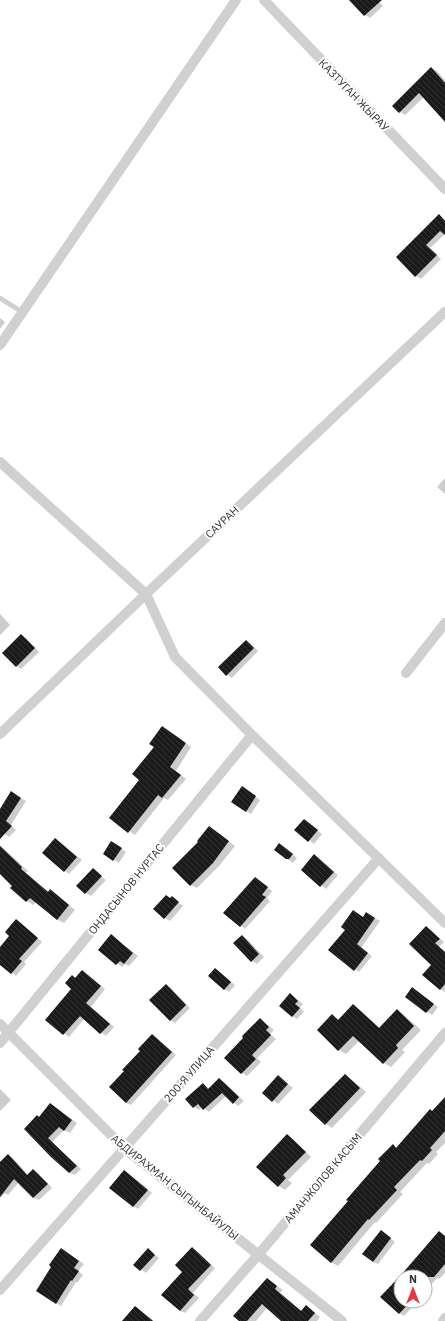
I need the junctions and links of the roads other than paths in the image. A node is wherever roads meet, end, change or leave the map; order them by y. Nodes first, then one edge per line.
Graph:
1 (236, 0) edge
2 (264, 0) edge
3 (445, 189) edge
4 (0, 298) edge
5 (22, 312) junction
6 (445, 312) edge
7 (0, 345) edge
8 (0, 462) edge
9 (146, 594) junction
10 (445, 623) edge
11 (406, 673) dead end
12 (0, 734) edge
13 (252, 735) junction
14 (379, 858) junction
15 (445, 923) edge
16 (0, 1024) edge
17 (9, 1033) junction
18 (445, 1033) edge
19 (0, 1043) edge
20 (124, 1148) junction
21 (258, 1255) junction
22 (0, 1290) edge
23 (445, 1318) edge
24 (200, 1321) edge
25 (342, 1321) edge
26 (443, 1321) edge

1 - 5 street
2 - 3 street, КАЗТУГАН ЖЫРАУ
4 - 5 lane
5 - 7 street
6 - 9 street, САУРАН
8 - 9 street
9 - 12 street, САУРАН
9 - 13 street
10 - 11 street
13 - 14 street
13 - 17 street, ОНДАСЫНОВ НУРТАС
14 - 15 street
14 - 20 street, 200-Я УЛИЦА
16 - 17 street, АБДИРАХМАН СЫГЫНБАЙУЛЫ
17 - 19 street, ОНДАСЫНОВ НУРТАС
17 - 20 street, АБДИРАХМАН СЫГЫНБАЙУЛЫ
18 - 21 street, АМАНЖОЛОВ КАСЫМ
20 - 21 street, АБДИРАХМАН СЫГЫНБАЙУЛЫ
20 - 22 street, 200-Я УЛИЦА
21 - 24 street, АМАНЖОЛОВ КАСЫМ
21 - 25 street, АБДИРАХМАН СЫГЫНБАЙУЛЫ
23 - 26 street

